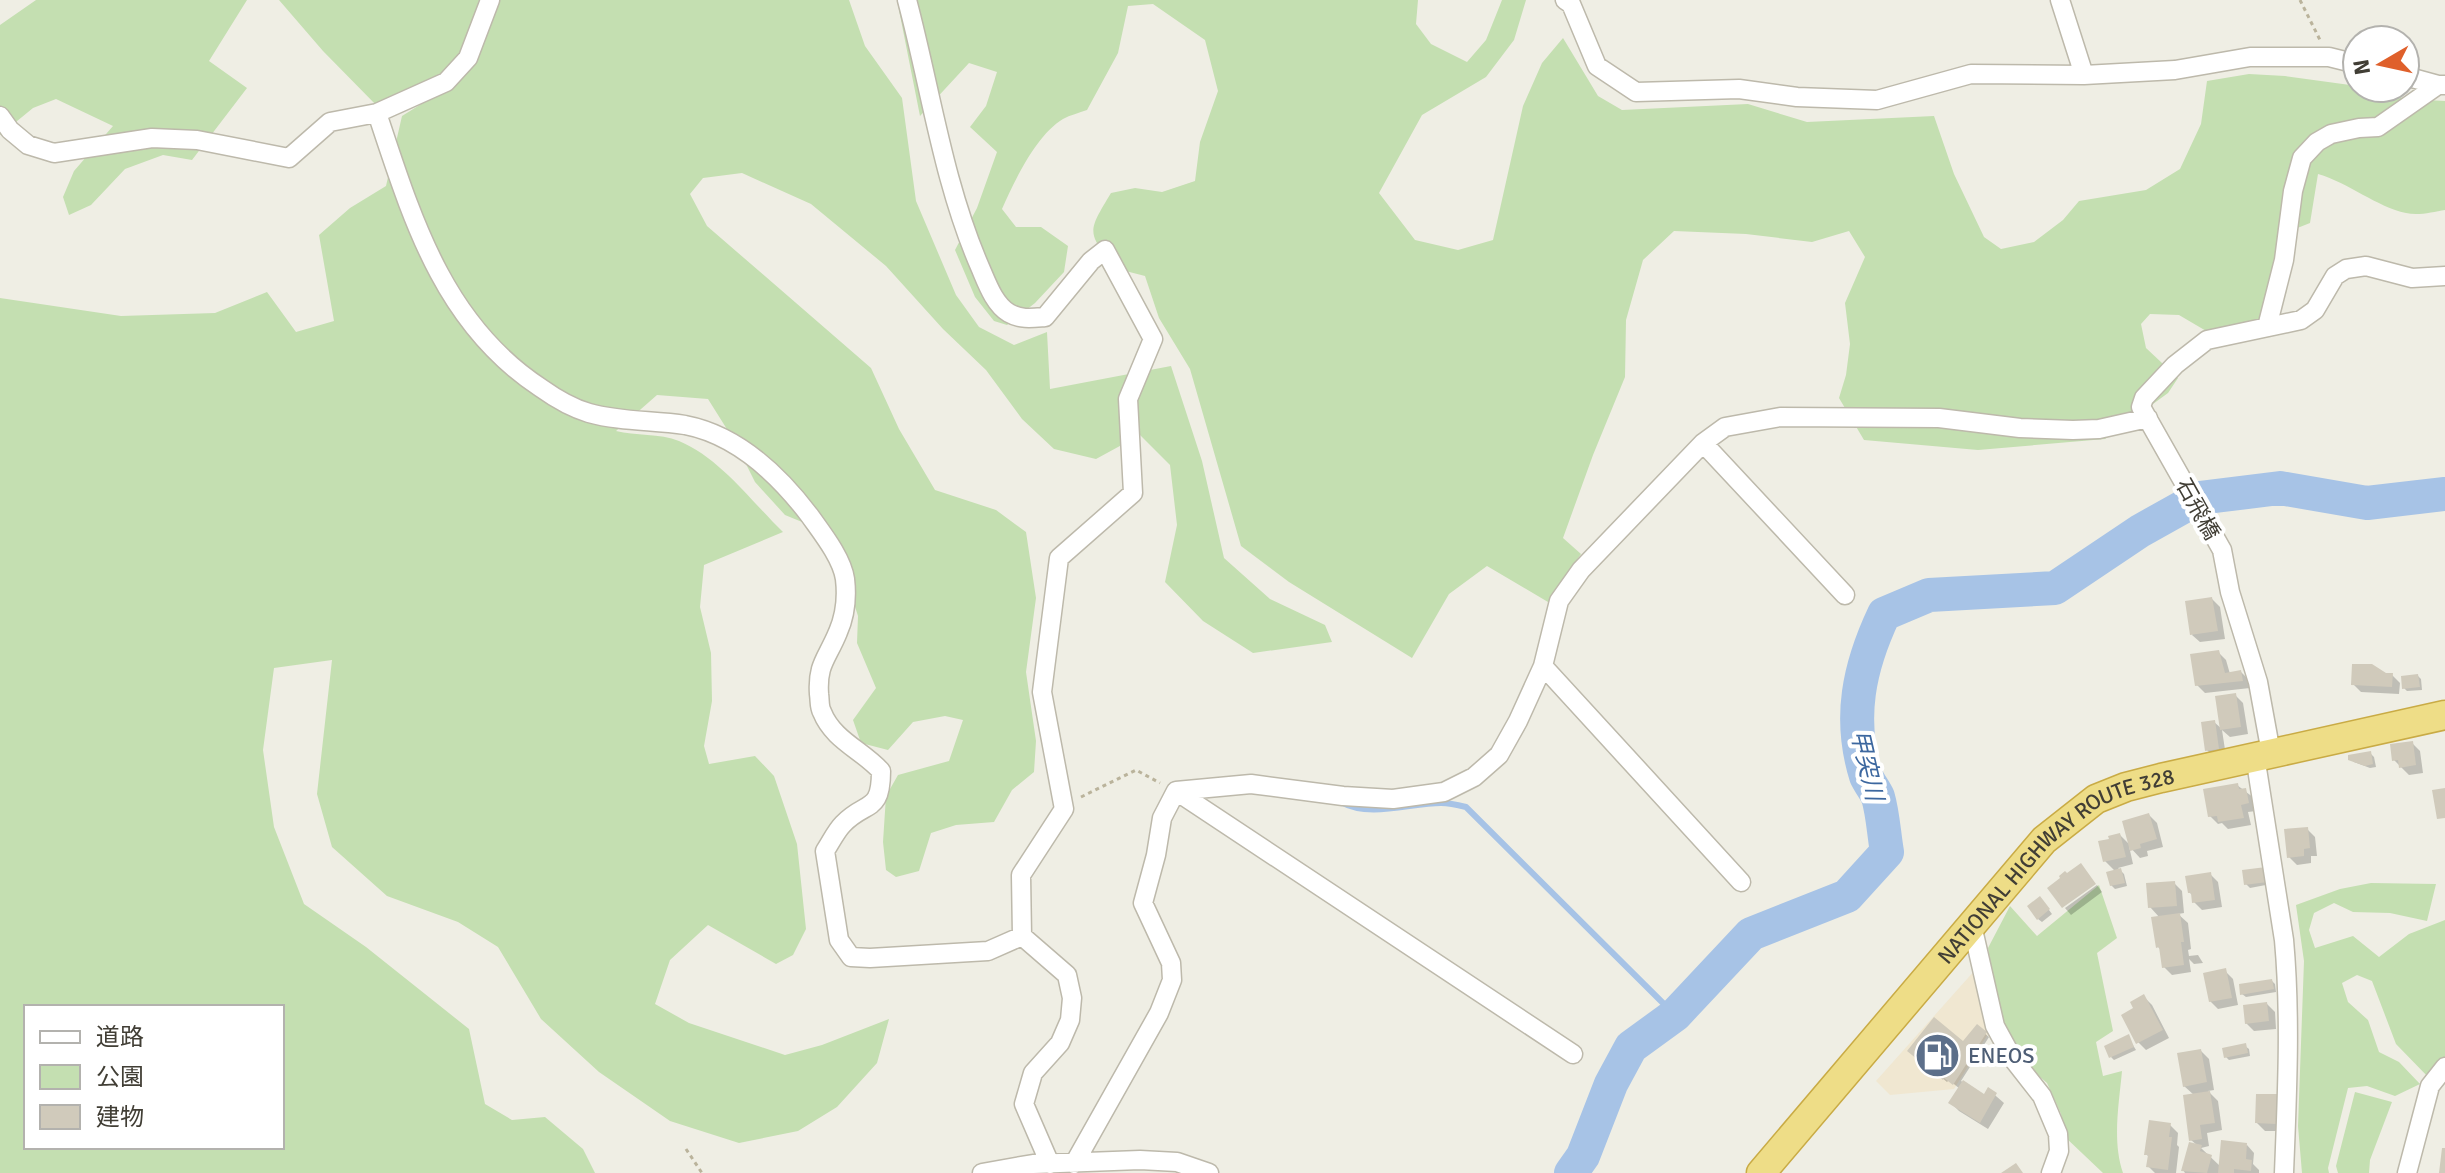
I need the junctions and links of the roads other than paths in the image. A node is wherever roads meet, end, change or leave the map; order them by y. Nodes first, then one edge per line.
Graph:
1 (490, 0) edge
2 (907, 0) edge
3 (1565, 0) edge
4 (2060, 0) edge
5 (2341, 60) edge
6 (2084, 75) junction
7 (2421, 80) edge
8 (2442, 85) edge
9 (377, 113) junction
10 (0, 116) edge
11 (2445, 276) edge
12 (2267, 327) junction
13 (2148, 418) junction
14 (1703, 443) junction
15 (1845, 595) dead end
16 (1543, 666) junction
17 (2445, 715) edge
18 (2263, 754) junction
19 (1176, 791) junction
20 (1741, 882) dead end
21 (1972, 925) junction
22 (1022, 936) junction
23 (1573, 1054) dead end
24 (2445, 1067) edge
25 (1050, 1164) junction
26 (1074, 1164) junction
27 (982, 1173) edge
28 (1209, 1173) edge
29 (1761, 1173) edge
30 (2051, 1173) edge
31 (2284, 1173) edge
32 (2407, 1173) edge

1 - 9 street
2 - 22 street
3 - 6 street
4 - 6 street
5 - 6 street
7 - 8 street
8 - 12 street
9 - 10 street
9 - 22 street
11 - 12 street
12 - 13 street
13 - 14 street
13 - 18 street, 石飛橋
14 - 15 street
14 - 16 street
16 - 19 street
16 - 20 street
17 - 18 highway, NATIONAL HIGHWAY ROUTE 328
18 - 21 highway, NATIONAL HIGHWAY ROUTE 328
18 - 31 street, 石飛橋
19 - 23 street
19 - 26 street
21 - 29 highway, NATIONAL HIGHWAY ROUTE 328
21 - 30 street
22 - 25 street
24 - 32 street
25 - 26 street
25 - 27 street
26 - 28 street

